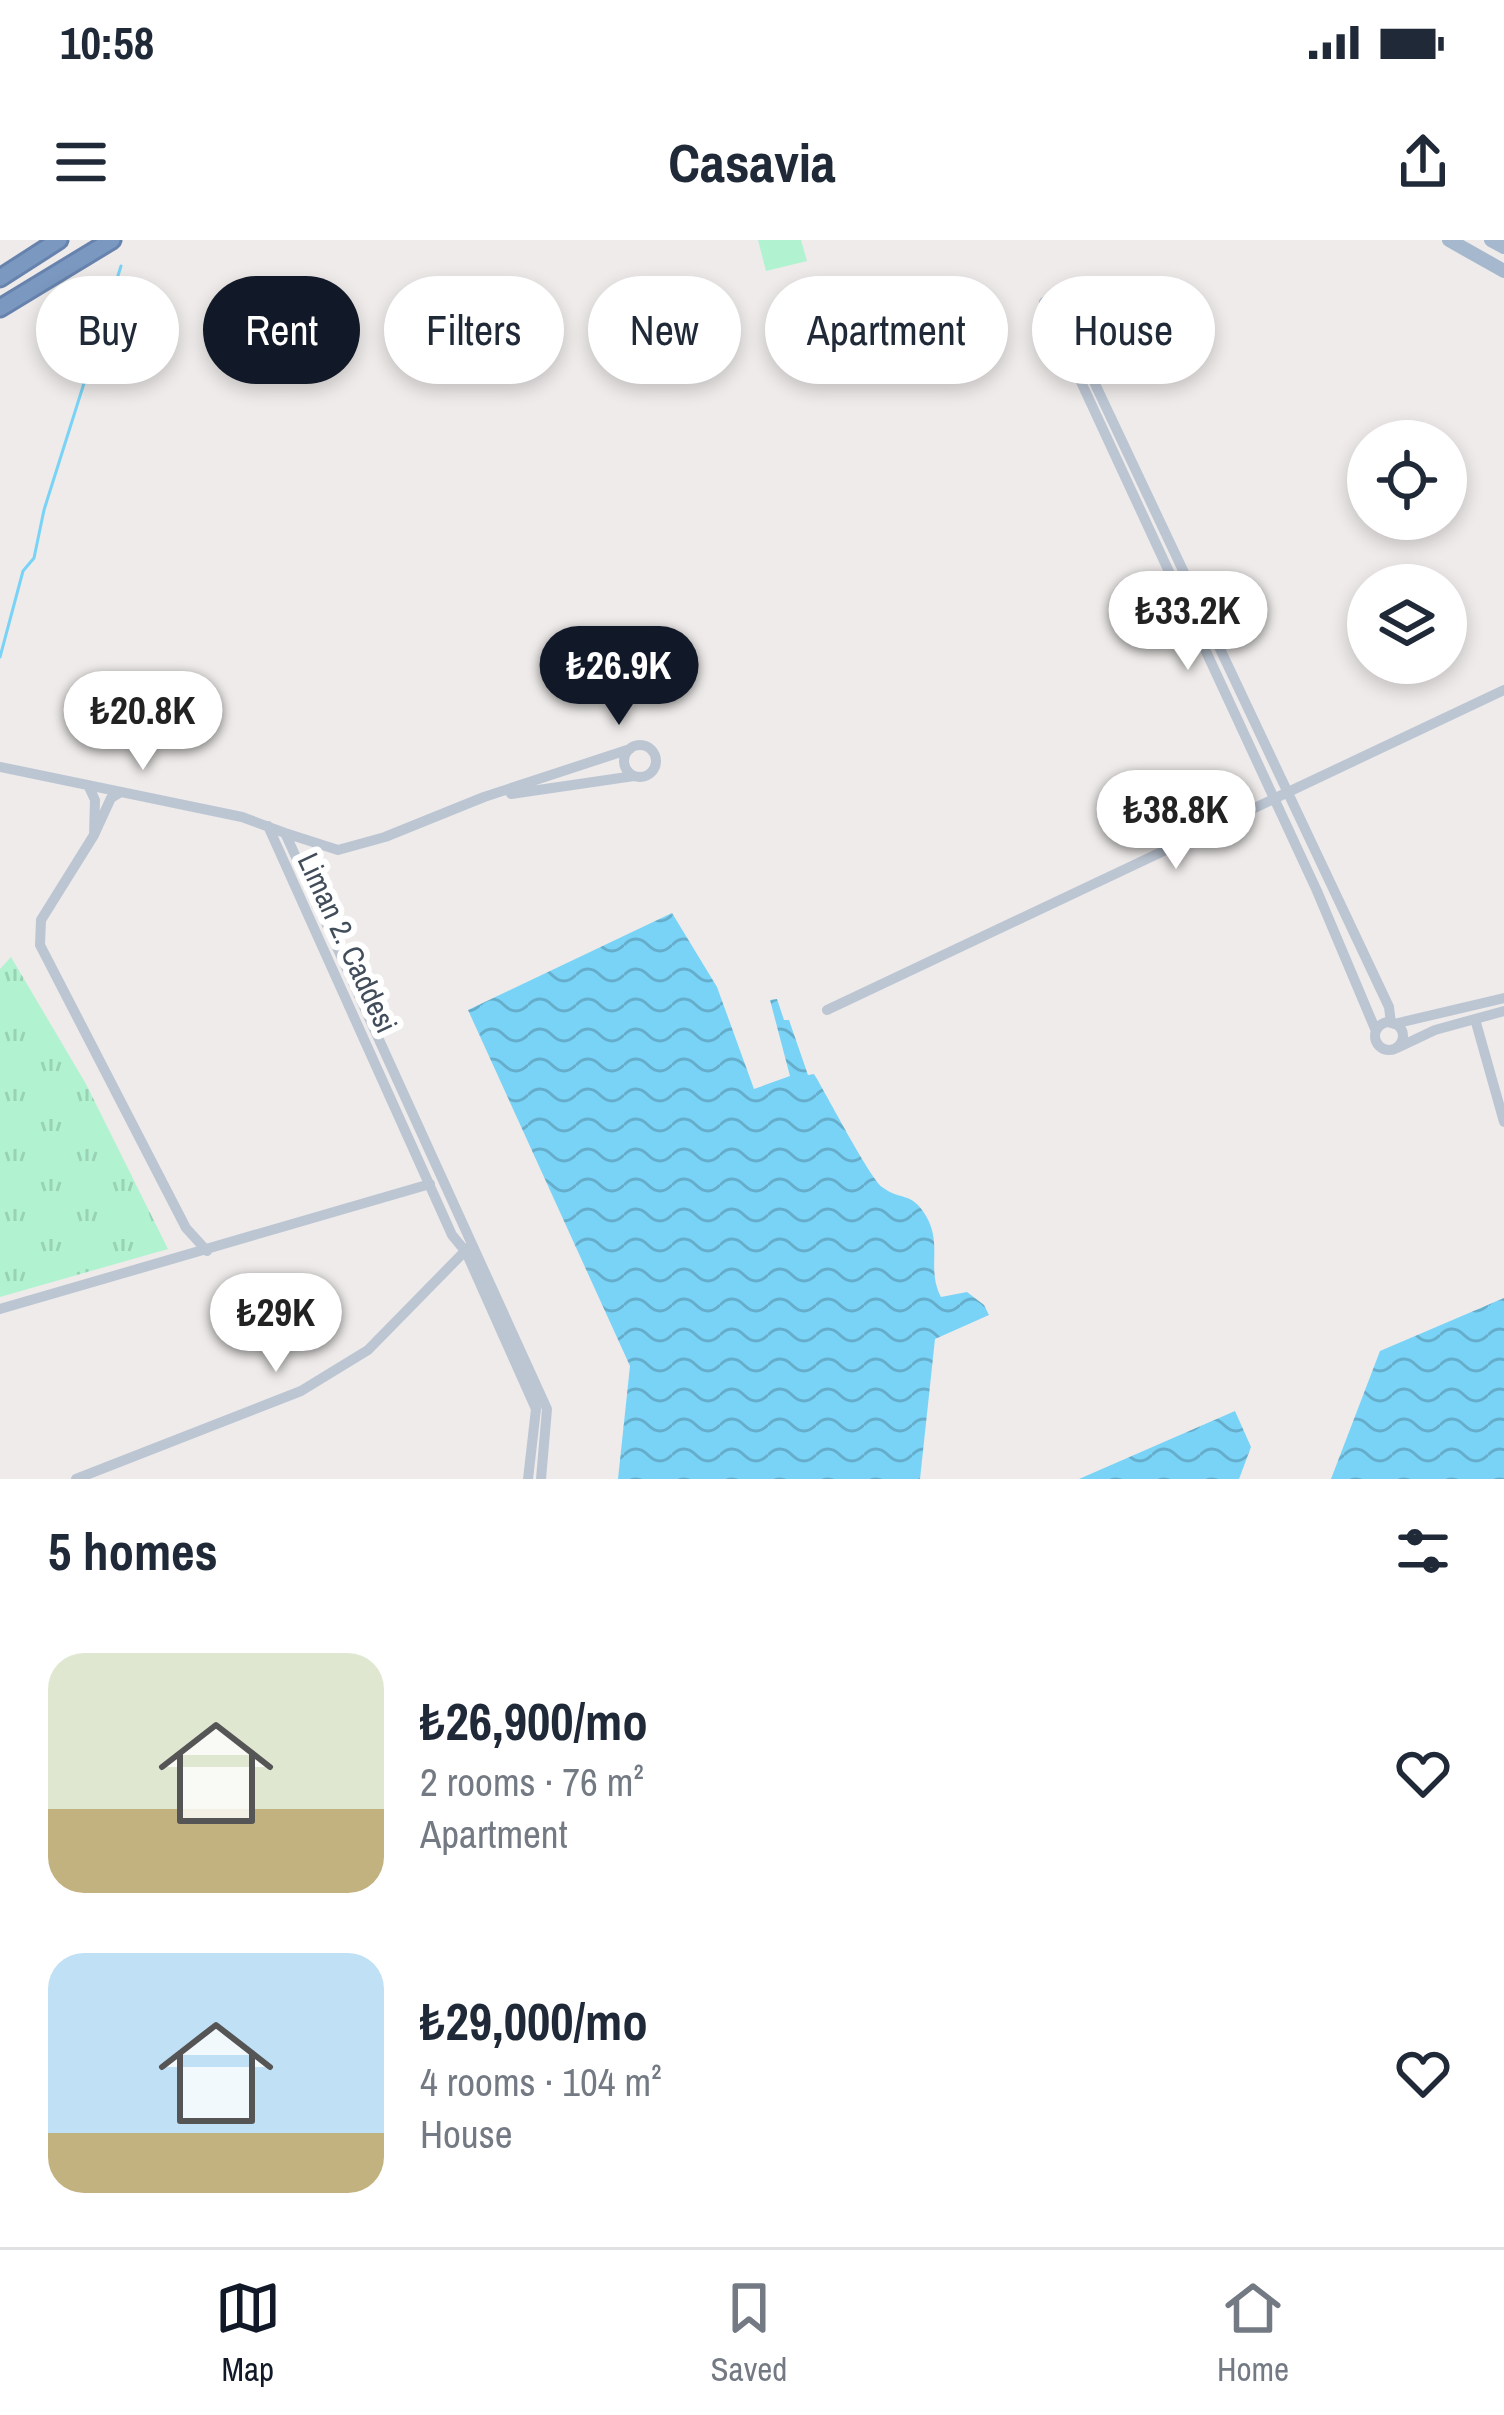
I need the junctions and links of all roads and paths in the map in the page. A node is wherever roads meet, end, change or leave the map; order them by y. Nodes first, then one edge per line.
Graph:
1 (59, 240) edge
2 (112, 240) edge
3 (1449, 240) edge
4 (1491, 240) edge
5 (1504, 247) edge
6 (1504, 271) edge
7 (0, 278) edge
8 (0, 308) edge
9 (1504, 690) edge
10 (630, 749) junction
11 (2, 768) edge
12 (634, 776) junction
13 (88, 785) junction
14 (121, 792) junction
15 (1289, 794) junction
16 (484, 797) junction
17 (1274, 801) junction
18 (268, 826) junction
19 (285, 833) junction
20 (94, 835) junction
21 (1330, 885) junction
22 (1317, 891) junction
23 (334, 939) junction
24 (322, 946) junction
25 (1504, 998) edge
26 (827, 1010) dead end
27 (1504, 1011) edge
28 (1475, 1019) junction
29 (1393, 1023) junction
30 (1376, 1031) junction
31 (1397, 1048) junction
32 (1504, 1122) edge
33 (439, 1168) junction
34 (428, 1179) junction
35 (469, 1247) junction
36 (207, 1251) junction
37 (0, 1309) edge
38 (76, 1479) edge
39 (528, 1479) edge
40 (541, 1479) edge

1 - 7 highway
2 - 8 highway
3 - 6 main road
4 - 5 main road
9 - 15 street
10 - 12 street
10 - 12 street
10 - 16 street
11 - 13 street
12 - 16 street
13 - 14 street
13 - 20 street
14 - 18 street
14 - 20 street
15 - 17 street
15 - 17 street
15 - 21 street
16 - 19 street
17 - 22 street
17 - 26 street
18 - 19 street, Liman 2. Caddesi
18 - 24 street, Liman 2. Caddesi
19 - 23 street, Liman 2. Caddesi
20 - 36 street
21 - 22 street
21 - 29 street
22 - 30 street
23 - 24 street
23 - 33 street, Liman 2. Caddesi
24 - 34 street, Liman 2. Caddesi
25 - 29 street
27 - 28 street
28 - 31 street
28 - 32 street
29 - 30 street
29 - 31 street
30 - 31 street
33 - 34 street
33 - 35 street, Liman 2. Caddesi
34 - 35 street, Liman 2. Caddesi
34 - 36 street
35 - 38 street
35 - 39 street, Liman 2. Caddesi
35 - 40 street, Liman 2. Caddesi
36 - 37 street

